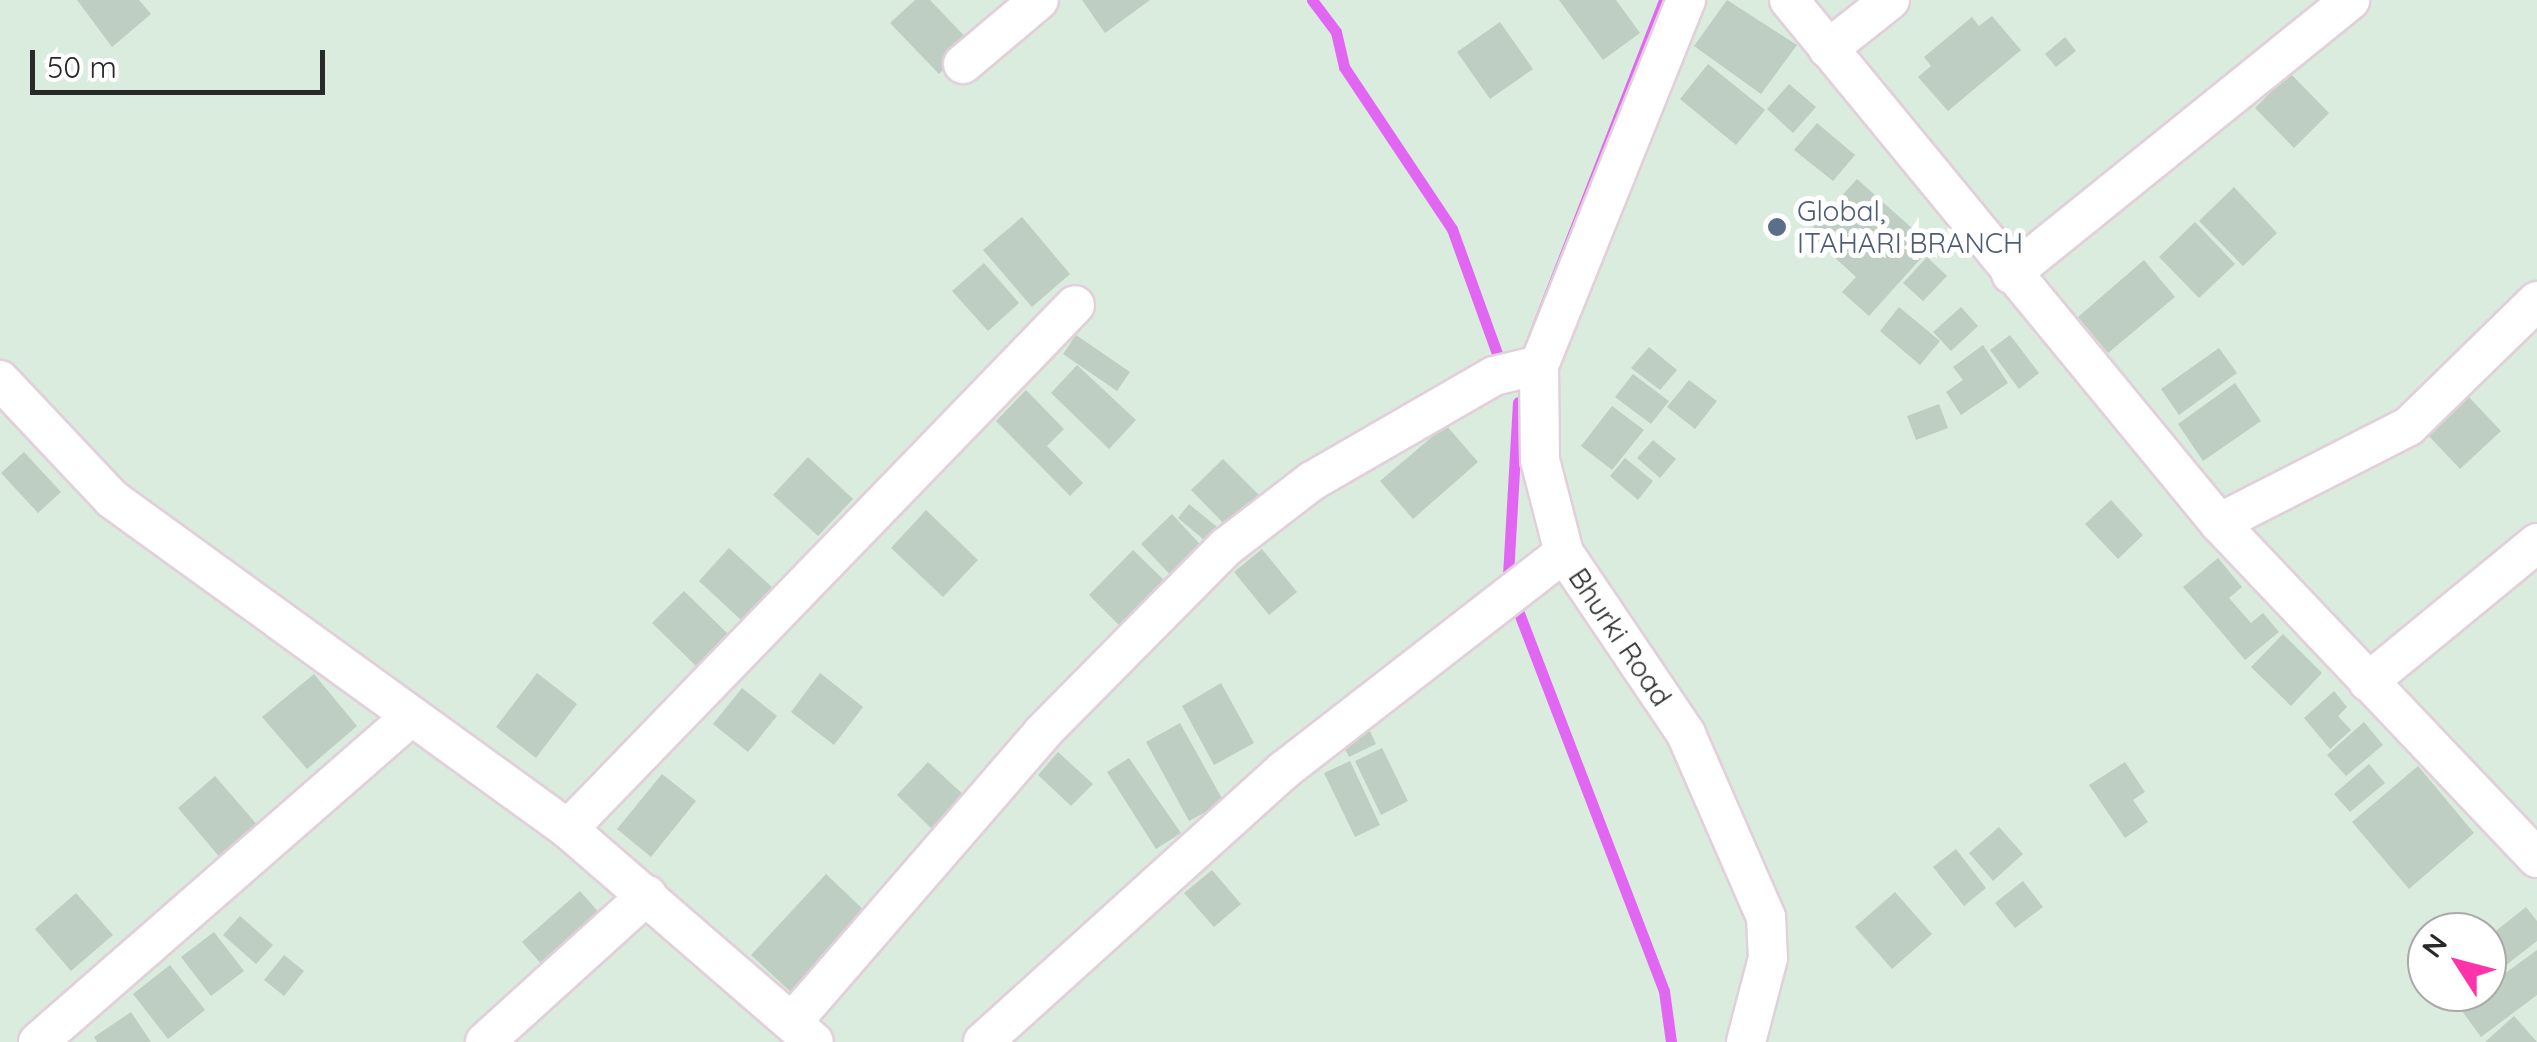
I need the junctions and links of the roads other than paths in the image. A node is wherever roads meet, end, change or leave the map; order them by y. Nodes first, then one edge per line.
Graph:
1 (1039, 0) edge
2 (1686, 0) edge
3 (1788, 0) edge
4 (1890, 0) edge
5 (2350, 0) edge
6 (1828, 49) junction
7 (963, 64) dead end
8 (2011, 274) junction
9 (2537, 301) edge
10 (1075, 305) dead end
11 (1539, 365) junction
12 (0, 380) edge
13 (2219, 523) junction
14 (2537, 543) edge
15 (1564, 554) junction
16 (2368, 682) junction
17 (410, 717) junction
18 (568, 830) junction
19 (2537, 858) edge
20 (647, 895) junction
21 (803, 1032) edge
22 (38, 1042) edge
23 (485, 1042) edge
24 (984, 1042) edge
25 (1746, 1042) edge

1 - 7 street
2 - 11 street, Bhurki Road
3 - 6 street
4 - 6 street
5 - 8 street
6 - 8 street
8 - 13 street
9 - 13 street
10 - 18 street
11 - 15 street, Bhurki Road
11 - 21 street
12 - 17 street
13 - 16 street
14 - 16 street
15 - 24 street
15 - 25 street, Bhurki Road
16 - 19 street
17 - 18 street
17 - 22 street
18 - 20 street
20 - 21 street
20 - 23 street

